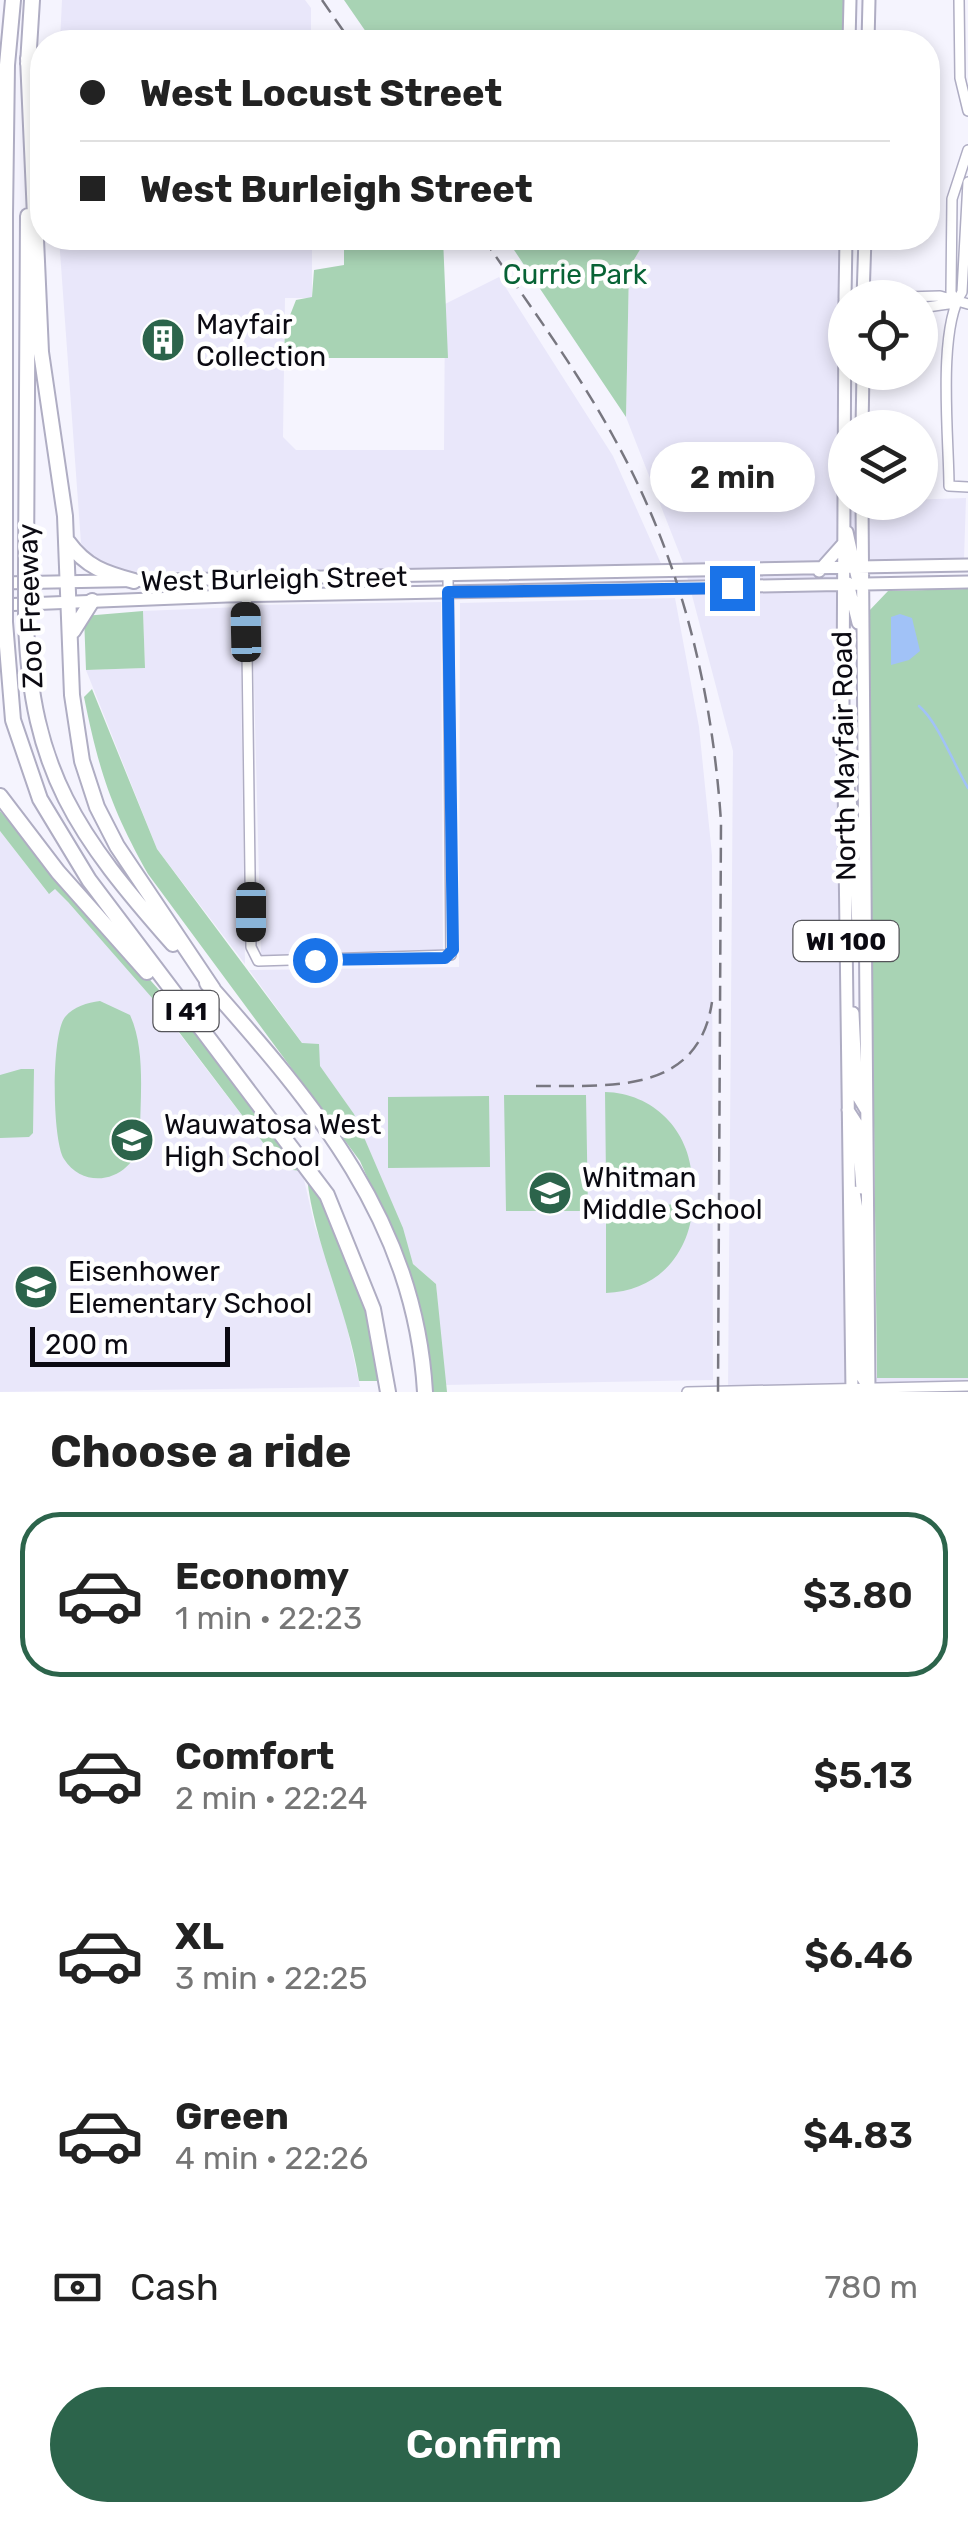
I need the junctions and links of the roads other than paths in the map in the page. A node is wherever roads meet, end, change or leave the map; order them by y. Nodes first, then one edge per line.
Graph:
1 (13, 0) edge
2 (32, 0) edge
3 (850, 0) edge
4 (869, 0) edge
5 (959, 0) edge
6 (849, 30) edge
7 (868, 30) edge
8 (28, 58) junction
9 (30, 103) edge
10 (968, 111) edge
11 (968, 150) edge
12 (968, 182) edge
13 (4, 215) junction
14 (0, 250) edge
15 (36, 250) edge
16 (846, 250) edge
17 (865, 250) edge
18 (845, 280) edge
19 (866, 280) edge
20 (938, 296) edge
21 (956, 302) junction
22 (968, 304) edge
23 (938, 305) edge
24 (968, 486) edge
25 (843, 520) edge
26 (843, 520) edge
27 (860, 520) edge
28 (67, 540) junction
29 (842, 544) junction
30 (968, 565) edge
31 (853, 570) junction
32 (819, 571) junction
33 (246, 576) junction
34 (2, 577) edge
35 (448, 577) junction
36 (134, 581) junction
37 (968, 582) edge
38 (68, 583) junction
39 (884, 585) junction
40 (851, 586) junction
41 (813, 587) junction
42 (448, 592) junction
43 (246, 596) junction
44 (92, 601) junction
45 (69, 603) junction
46 (0, 605) edge
47 (842, 609) junction
48 (861, 610) junction
49 (71, 636) junction
50 (862, 636) junction
51 (844, 771) junction
52 (0, 796) edge
53 (844, 850) junction
54 (864, 851) junction
55 (846, 976) junction
56 (865, 981) junction
57 (213, 989) junction
58 (187, 1012) junction
59 (848, 1110) junction
60 (866, 1110) junction
61 (848, 1162) junction
62 (867, 1216) junction
63 (968, 1386) edge
64 (869, 1390) edge
65 (853, 1391) edge
66 (388, 1392) edge
67 (426, 1392) edge
68 (687, 1392) edge

1 - 13 highway, Zoo Freeway / I 41
2 - 8 highway, Zoo Freeway / I 41
3 - 6 main road
4 - 7 main road
5 - 10 street
8 - 9 highway
8 - 57 highway, Zoo Freeway / I 41, bridge
11 - 21 street
12 - 21 street
13 - 14 highway
13 - 34 highway, Zoo Freeway / I 41
15 - 28 highway
16 - 18 main road, North Mayfair Road / WI 100
17 - 19 main road
20 - 21 street
21 - 22 street
21 - 23 street
21 - 24 street
25 - 29 main road, North Mayfair Road / WI 100
26 - 31 main road
27 - 31 main road, North Mayfair Road / WI 100
28 - 36 highway
28 - 38 highway
29 - 31 main road, North Mayfair Road / WI 100
29 - 32 main road
30 - 31 main road, West Burleigh Street
31 - 32 main road, West Burleigh Street
31 - 40 main road
31 - 40 main road, North Mayfair Road / WI 100
32 - 35 main road, West Burleigh Street
33 - 35 main road, West Burleigh Street
33 - 36 main road, West Burleigh Street
33 - 43 street
34 - 38 main road, West Burleigh Street
34 - 58 highway, Zoo Freeway / I 41, bridge
35 - 42 street
36 - 38 main road, West Burleigh Street
37 - 39 main road, West Burleigh Street
38 - 45 highway
39 - 40 main road, West Burleigh Street
39 - 48 main road
40 - 41 main road, West Burleigh Street
40 - 47 main road, North Mayfair Road / WI 100
40 - 48 main road, North Mayfair Road / WI 100
40 - 50 main road
41 - 42 main road, West Burleigh Street
41 - 47 main road
42 - 43 main road, West Burleigh Street
42 - 43 street
43 - 44 main road, West Burleigh Street
44 - 45 main road, West Burleigh Street
44 - 49 highway
45 - 46 main road, West Burleigh Street
45 - 49 highway
47 - 51 main road, North Mayfair Road / WI 100
48 - 50 main road, North Mayfair Road / WI 100
49 - 57 highway
50 - 54 main road, North Mayfair Road / WI 100
51 - 53 main road, North Mayfair Road / WI 100
51 - 54 main road
52 - 58 highway
53 - 55 main road, North Mayfair Road / WI 100
53 - 56 main road
54 - 56 main road, North Mayfair Road / WI 100
55 - 59 main road, North Mayfair Road / WI 100
55 - 60 main road
56 - 60 main road, North Mayfair Road / WI 100
57 - 67 highway, Zoo Freeway / I 41
58 - 66 highway, Zoo Freeway / I 41
59 - 61 main road, North Mayfair Road / WI 100
59 - 62 main road
60 - 62 main road, North Mayfair Road / WI 100
61 - 64 main road
61 - 65 main road, North Mayfair Road / WI 100
62 - 64 main road, North Mayfair Road / WI 100
63 - 64 street
64 - 65 street
65 - 68 street

